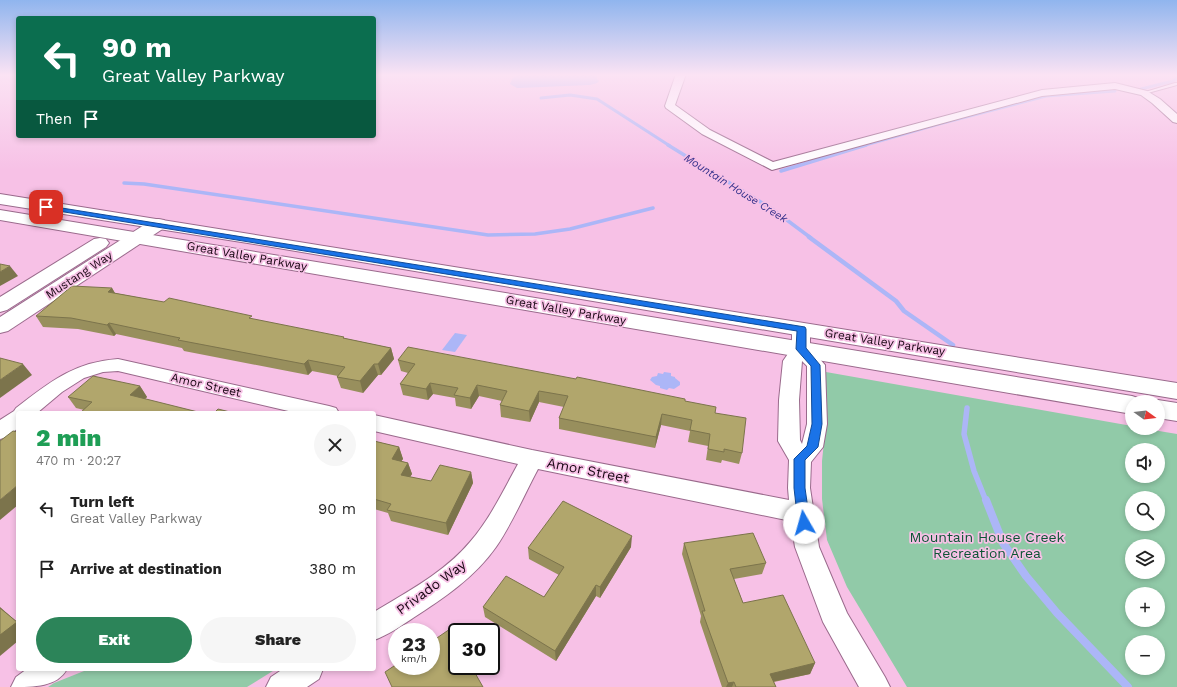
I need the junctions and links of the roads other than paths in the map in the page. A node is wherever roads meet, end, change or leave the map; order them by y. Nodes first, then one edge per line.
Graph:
1 (670, 106) edge
2 (994, 106) edge
3 (1162, 106) edge
4 (1177, 120) edge
5 (0, 199) edge
6 (0, 215) edge
7 (137, 229) junction
8 (116, 234) junction
9 (0, 306) edge
10 (0, 326) edge
11 (801, 329) junction
12 (801, 349) junction
13 (1177, 391) edge
14 (1125, 403) edge
15 (1165, 410) edge
16 (25, 411) edge
17 (320, 411) edge
18 (1177, 412) edge
19 (16, 419) edge
20 (376, 423) edge
21 (0, 431) edge
22 (532, 459) junction
23 (800, 459) junction
24 (802, 513) junction
25 (376, 626) edge
26 (50, 671) edge
27 (305, 671) edge
28 (26, 687) edge
29 (281, 687) edge
30 (875, 687) edge

1 - 2 street
3 - 4 street
5 - 7 main road, Great Valley Parkway
6 - 8 main road, Great Valley Parkway
7 - 8 main road, Great Valley Parkway
7 - 10 main road, Mustang Way
7 - 11 main road, Great Valley Parkway
7 - 12 main road, Great Valley Parkway
8 - 9 main road, Mustang Way
11 - 12 street
11 - 13 main road, Great Valley Parkway
12 - 14 main road, Great Valley Parkway
12 - 23 street
12 - 23 street
15 - 18 main road
16 - 17 street, Amor Street
19 - 21 street
20 - 22 street, Amor Street
22 - 24 street, Amor Street
22 - 25 street, Privado Way
23 - 24 street
24 - 30 street
26 - 28 street
27 - 29 street

